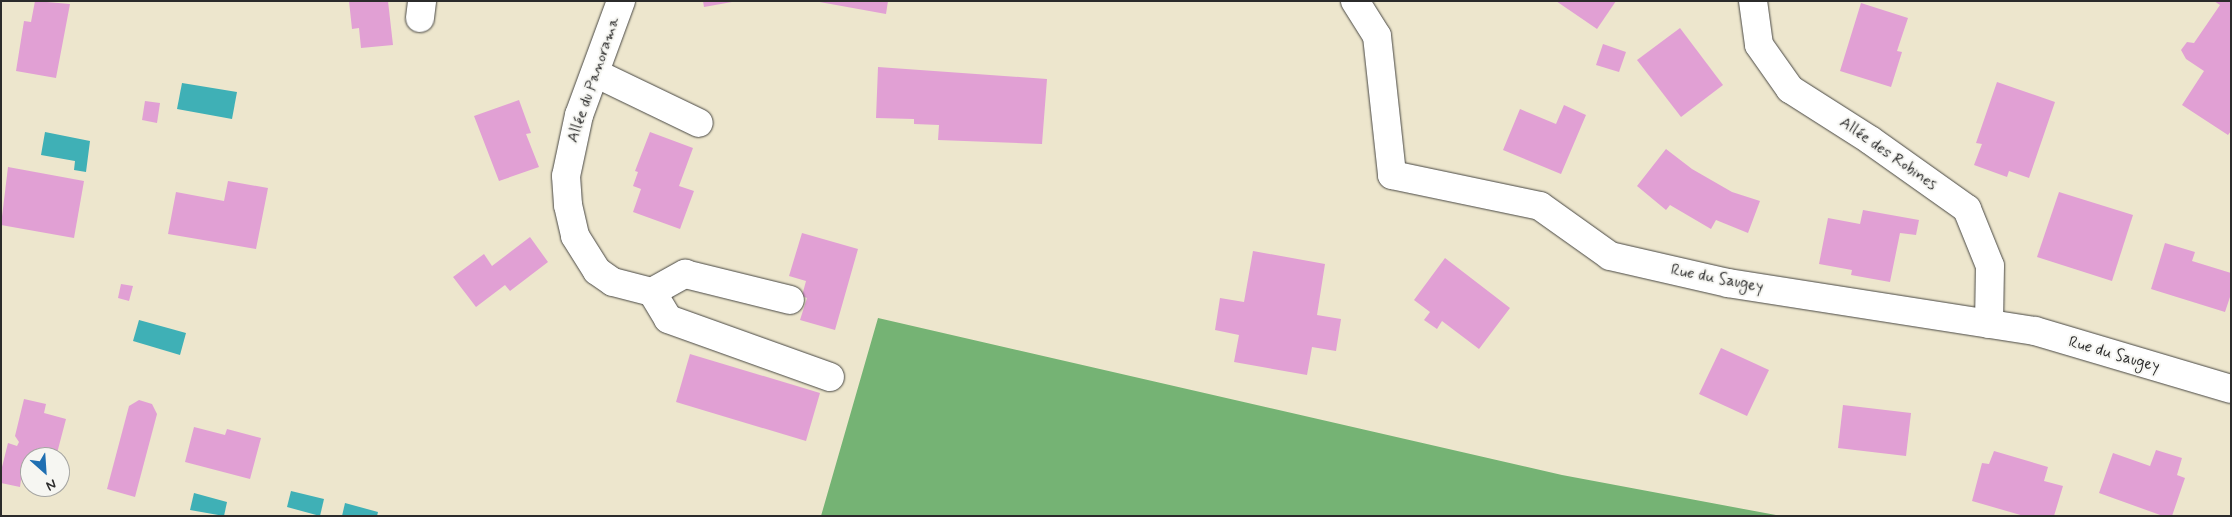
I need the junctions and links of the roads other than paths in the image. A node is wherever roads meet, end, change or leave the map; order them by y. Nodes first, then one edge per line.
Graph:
1 (622, 1) edge
2 (1355, 1) edge
3 (1753, 1) edge
4 (595, 73) junction
5 (699, 122) dead end
6 (652, 292) junction
7 (790, 300) dead end
8 (1990, 324) junction
9 (830, 377) dead end
10 (2231, 389) edge

1 - 4 street, Allée du Panorama
2 - 8 street, Rue du Saugey
3 - 8 street, Allée des Robines
4 - 5 street
4 - 6 street, Allée du Panorama
6 - 7 street
6 - 9 street
8 - 10 street, Rue du Saugey

